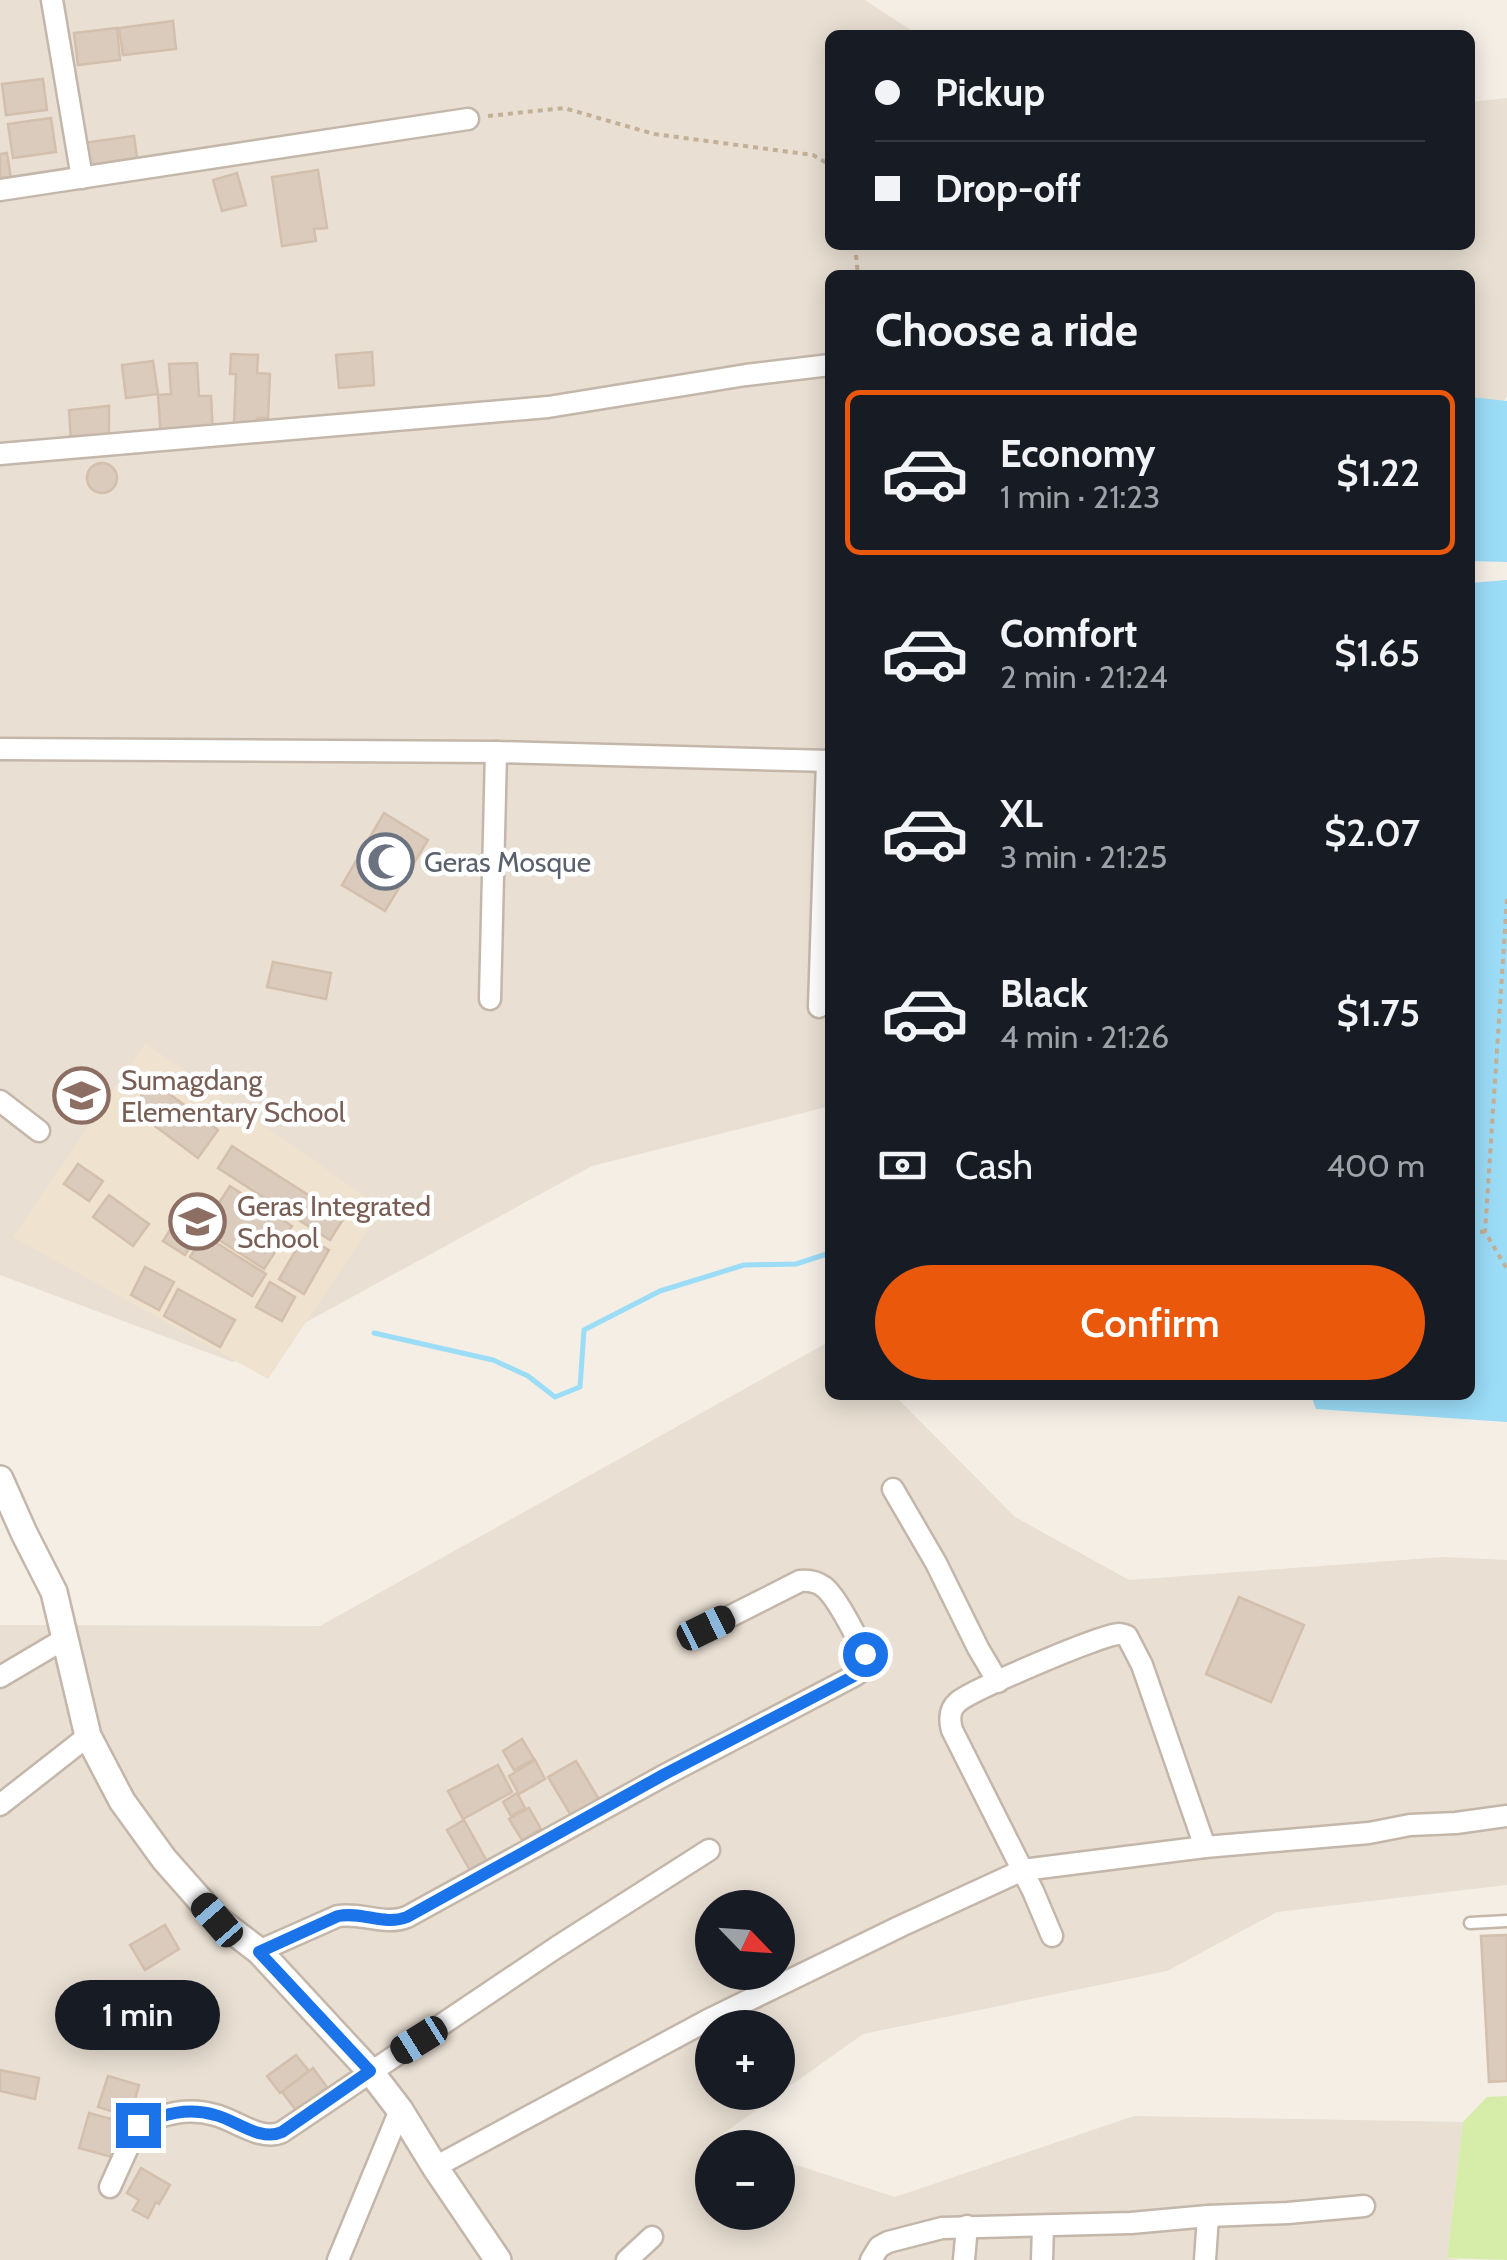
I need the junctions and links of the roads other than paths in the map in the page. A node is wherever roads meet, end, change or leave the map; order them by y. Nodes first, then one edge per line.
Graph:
1 (52, 0) edge
2 (468, 119) road end
3 (82, 178) junction
4 (0, 190) edge
5 (825, 366) edge
6 (0, 454) edge
7 (0, 749) edge
8 (496, 752) junction
9 (825, 761) edge
10 (825, 859) edge
11 (490, 999) dead end
12 (819, 1007) dead end
13 (0, 1101) edge
14 (40, 1131) dead end
15 (0, 1479) edge
16 (893, 1488) dead end
17 (706, 1628) dead end
18 (66, 1638) junction
19 (0, 1678) edge
20 (998, 1682) junction
21 (88, 1736) junction
22 (0, 1805) edge
23 (1507, 1816) edge
24 (1206, 1847) junction
25 (709, 1850) dead end
26 (1023, 1870) junction
27 (1507, 1920) edge
28 (1470, 1923) dead end
29 (1052, 1936) dead end
30 (259, 1952) junction
31 (370, 2071) junction
32 (400, 2110) junction
33 (436, 2167) junction
34 (110, 2187) dead end
35 (1364, 2206) dead end
36 (1208, 2216) junction
37 (967, 2226) junction
38 (1044, 2226) junction
39 (652, 2237) dead end
40 (338, 2260) edge
41 (498, 2260) edge
42 (627, 2260) edge
43 (871, 2260) edge
44 (964, 2260) edge
45 (1042, 2260) edge
46 (1205, 2260) edge

1 - 3 street
2 - 3 street
3 - 4 street
5 - 6 street
7 - 8 street
8 - 9 street
8 - 11 street
10 - 12 street
13 - 14 street
15 - 18 street
16 - 20 street
17 - 30 street
18 - 19 street
18 - 21 street
20 - 24 street
20 - 26 street
21 - 22 street
21 - 30 street
23 - 24 street
24 - 26 street
25 - 31 street
26 - 29 street
26 - 33 street
27 - 28 lane
30 - 31 street
31 - 32 street
31 - 34 street
32 - 33 street
32 - 40 street
33 - 41 street
35 - 36 street
36 - 38 street
36 - 46 street
37 - 38 street
37 - 43 street
37 - 44 street
38 - 45 street
39 - 42 street

